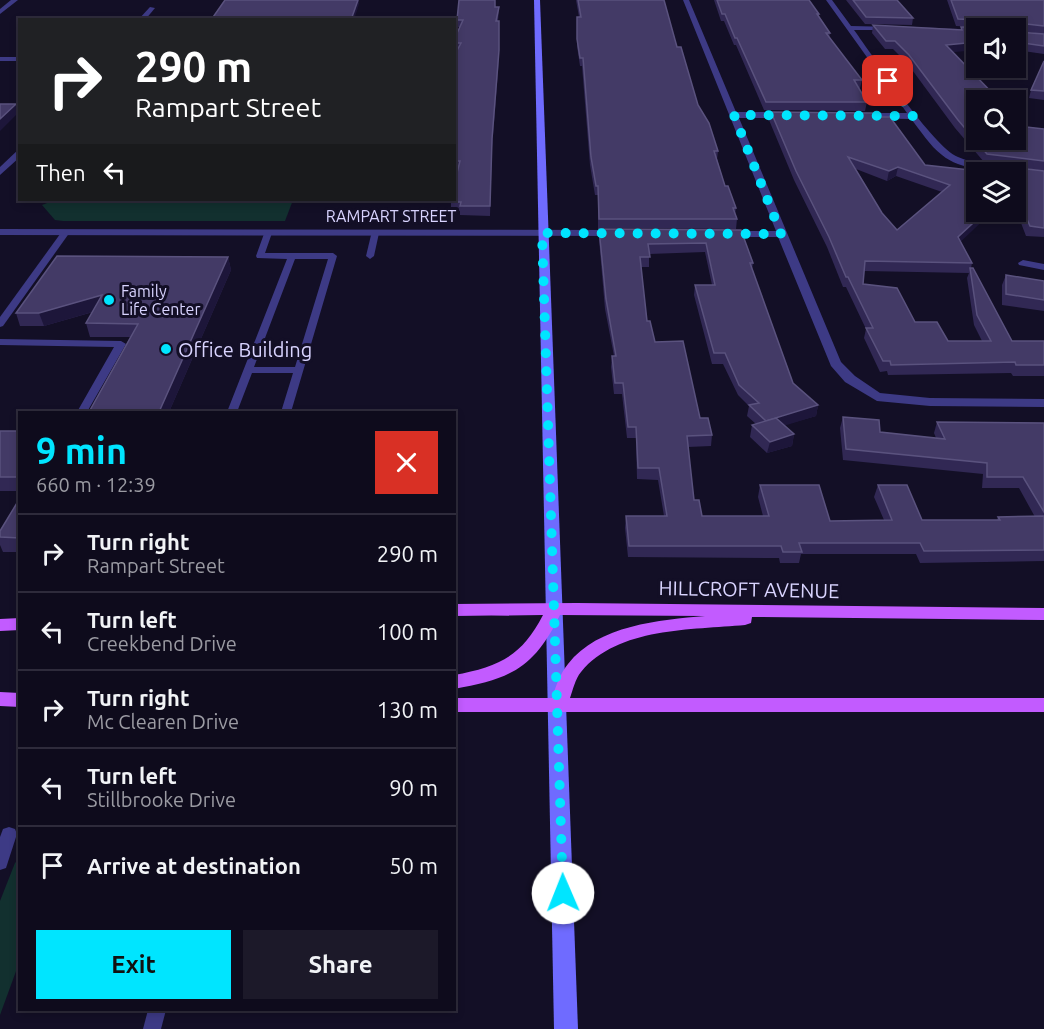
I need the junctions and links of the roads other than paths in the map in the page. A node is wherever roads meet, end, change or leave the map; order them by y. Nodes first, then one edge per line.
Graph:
1 (15, 0) edge
2 (537, 0) edge
3 (686, 0) edge
4 (829, 0) edge
5 (152, 8) dead end
6 (0, 12) edge
7 (143, 18) edge
8 (851, 28) junction
9 (899, 28) edge
10 (0, 59) edge
11 (18, 59) edge
12 (734, 115) junction
13 (805, 115) edge
14 (841, 116) edge
15 (913, 116) junction
16 (18, 153) edge
17 (0, 172) edge
18 (1044, 176) edge
19 (0, 232) edge
20 (66, 232) junction
21 (268, 233) junction
22 (375, 233) junction
23 (542, 233) junction
24 (630, 233) edge
25 (711, 234) edge
26 (781, 234) junction
27 (292, 256) junction
28 (369, 256) dead end
29 (1023, 263) dead end
30 (1044, 267) edge
31 (0, 324) edge
32 (0, 342) edge
33 (247, 370) junction
34 (299, 370) junction
35 (1044, 403) edge
36 (83, 411) edge
37 (232, 411) edge
38 (286, 411) edge
39 (555, 609) junction
40 (456, 610) edge
41 (807, 612) junction
42 (1044, 614) edge
43 (18, 624) edge
44 (0, 625) edge
45 (456, 682) edge
46 (0, 699) edge
47 (18, 700) edge
48 (456, 705) edge
49 (558, 705) junction
50 (1044, 705) edge
51 (10, 834) edge
52 (0, 863) edge
53 (157, 1011) edge
54 (152, 1029) edge
55 (566, 1029) edge

1 - 6 street
2 - 23 main road
3 - 12 street
4 - 8 street
5 - 7 street
8 - 9 street
8 - 15 street
10 - 11 street
12 - 13 street
12 - 26 street
14 - 15 street
15 - 18 street
16 - 17 street
19 - 20 street, RAMPART STREET
20 - 21 street, RAMPART STREET
20 - 31 lane
21 - 22 street, RAMPART STREET
21 - 27 lane
22 - 23 street, RAMPART STREET
22 - 28 lane
23 - 24 street, RAMPART STREET
23 - 39 main road
25 - 26 street
26 - 35 street
27 - 33 lane
27 - 34 lane
29 - 30 street
32 - 36 lane
33 - 34 lane
33 - 37 lane
34 - 38 lane
39 - 40 main road, HILLCROFT AVENUE
39 - 41 main road, HILLCROFT AVENUE
39 - 45 main road
39 - 49 main road
41 - 42 main road, HILLCROFT AVENUE
41 - 49 main road
43 - 44 main road
46 - 47 main road
48 - 49 main road
49 - 50 main road
49 - 55 main road
51 - 52 lane
53 - 54 lane

